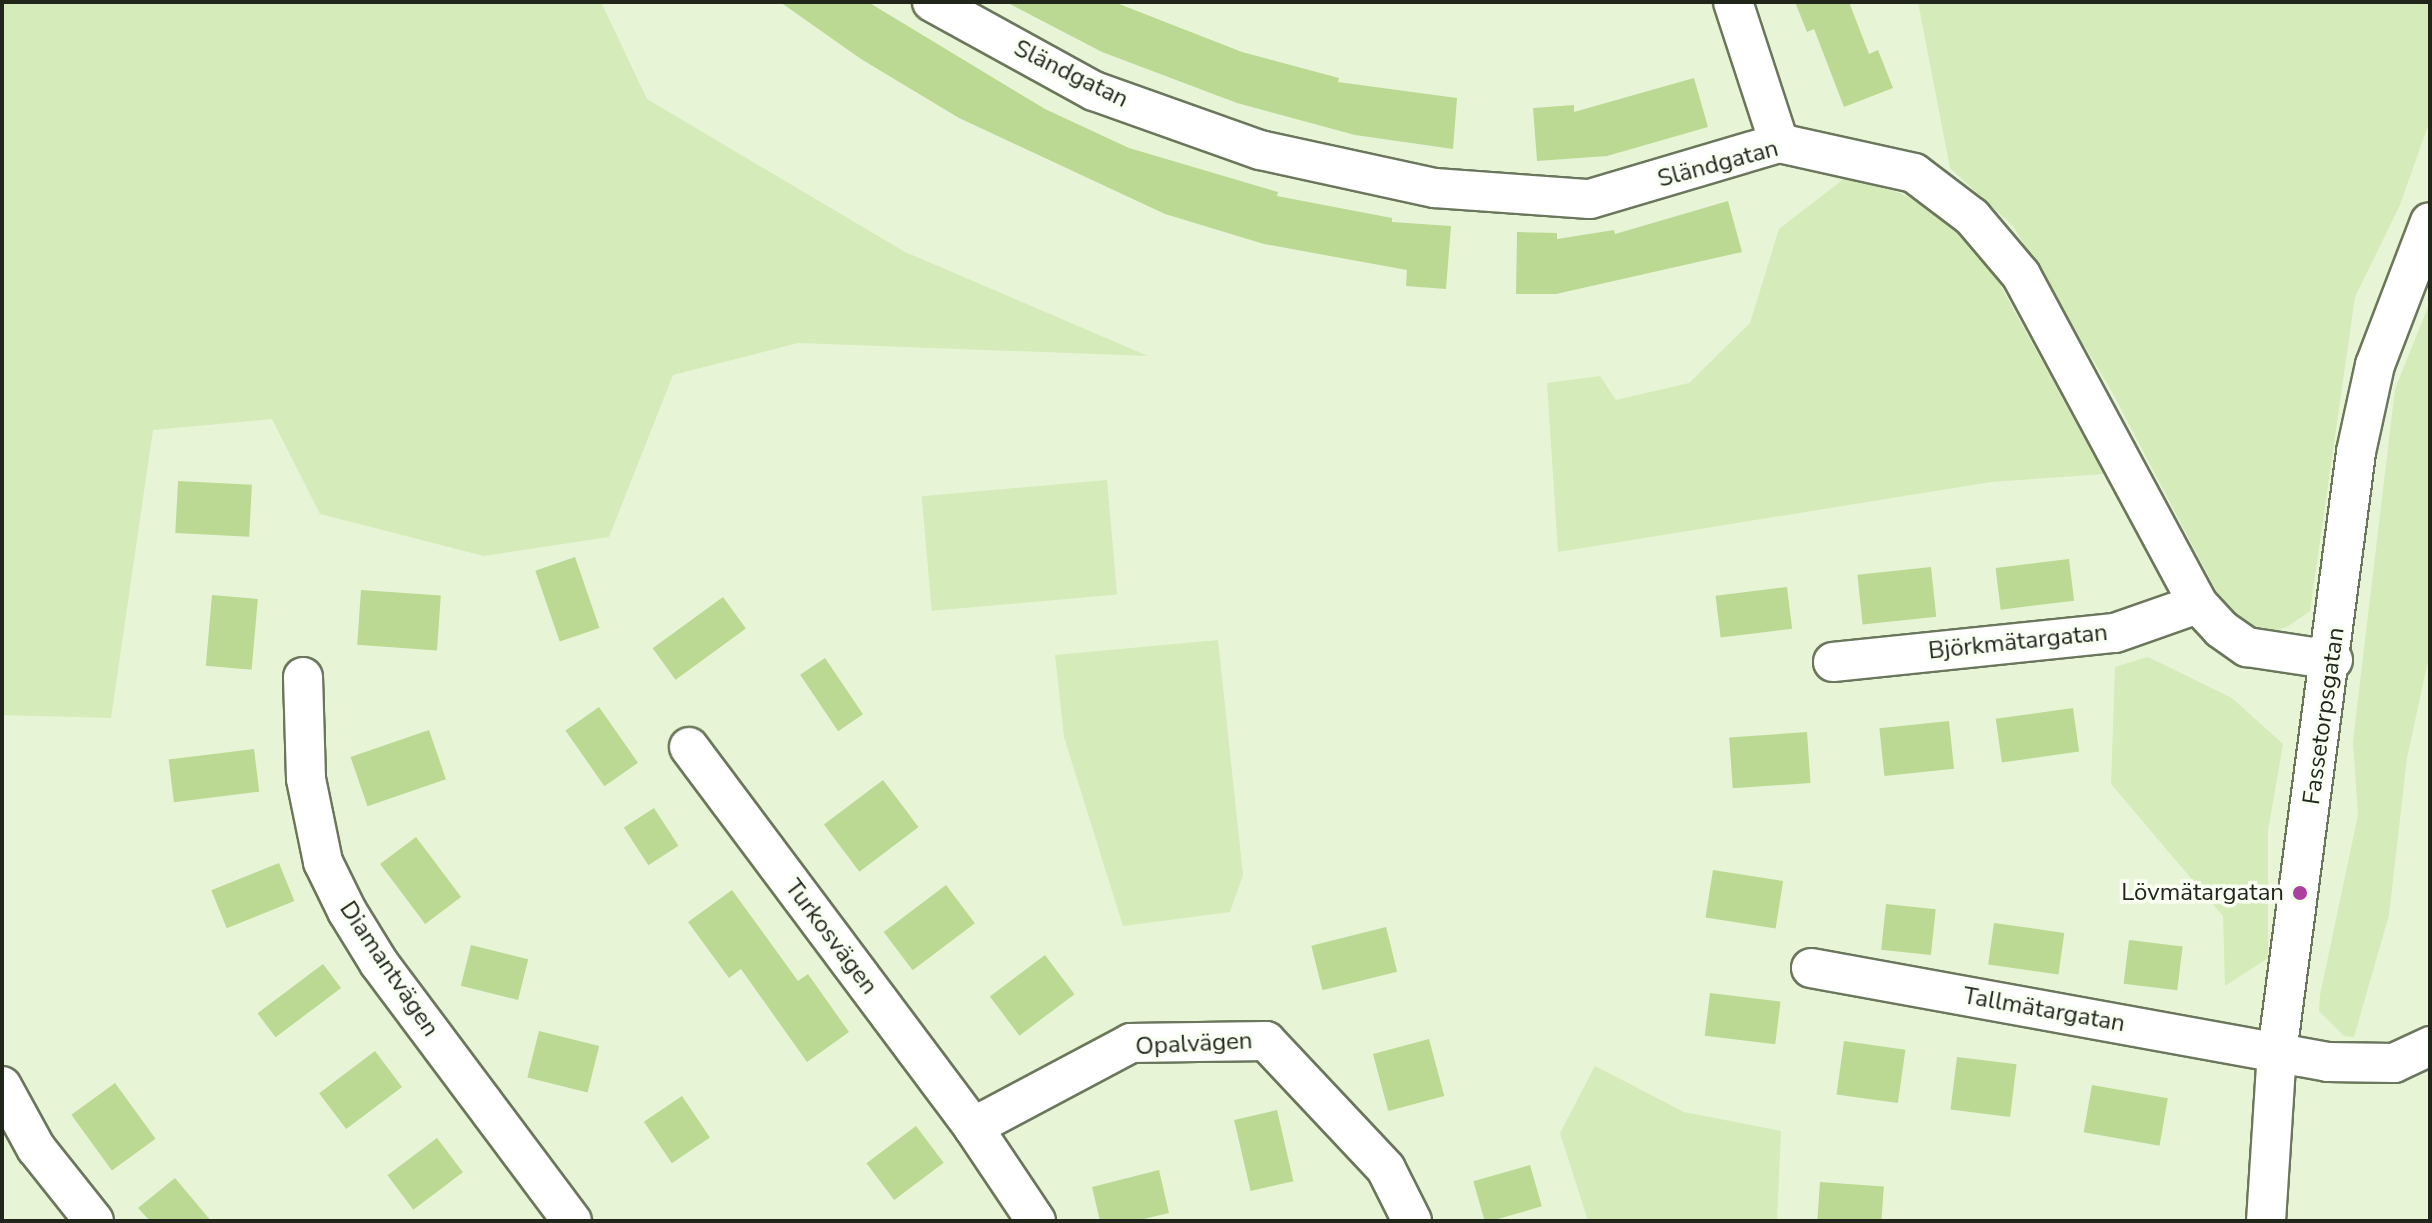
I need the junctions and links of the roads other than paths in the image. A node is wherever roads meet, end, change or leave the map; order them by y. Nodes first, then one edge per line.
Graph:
1 (932, 2) edge
2 (1733, 2) edge
3 (1779, 143) junction
4 (2430, 222) edge
5 (2198, 604) junction
6 (2333, 660) junction
7 (1833, 662) dead end
8 (303, 677) dead end
9 (689, 747) dead end
10 (1811, 968) dead end
11 (2430, 1046) edge
12 (2277, 1053) junction
13 (2, 1086) edge
14 (973, 1127) junction
15 (94, 1221) edge
16 (572, 1221) edge
17 (1036, 1221) edge
18 (1412, 1221) edge
19 (2266, 1221) edge

1 - 3 street, Sländgatan
2 - 3 street
3 - 5 street, Sländgatan
4 - 6 street, Fassetorpsgatan
5 - 6 street, Sländgatan
5 - 7 street, Björkmätargatan
6 - 12 street, Fassetorpsgatan
8 - 16 street, Diamantvägen
9 - 14 street, Turkosvägen
10 - 12 street, Tallmätargatan
11 - 12 street
12 - 19 street, Fassetorpsgatan
13 - 15 street
14 - 17 street
14 - 18 street, Opalvägen

